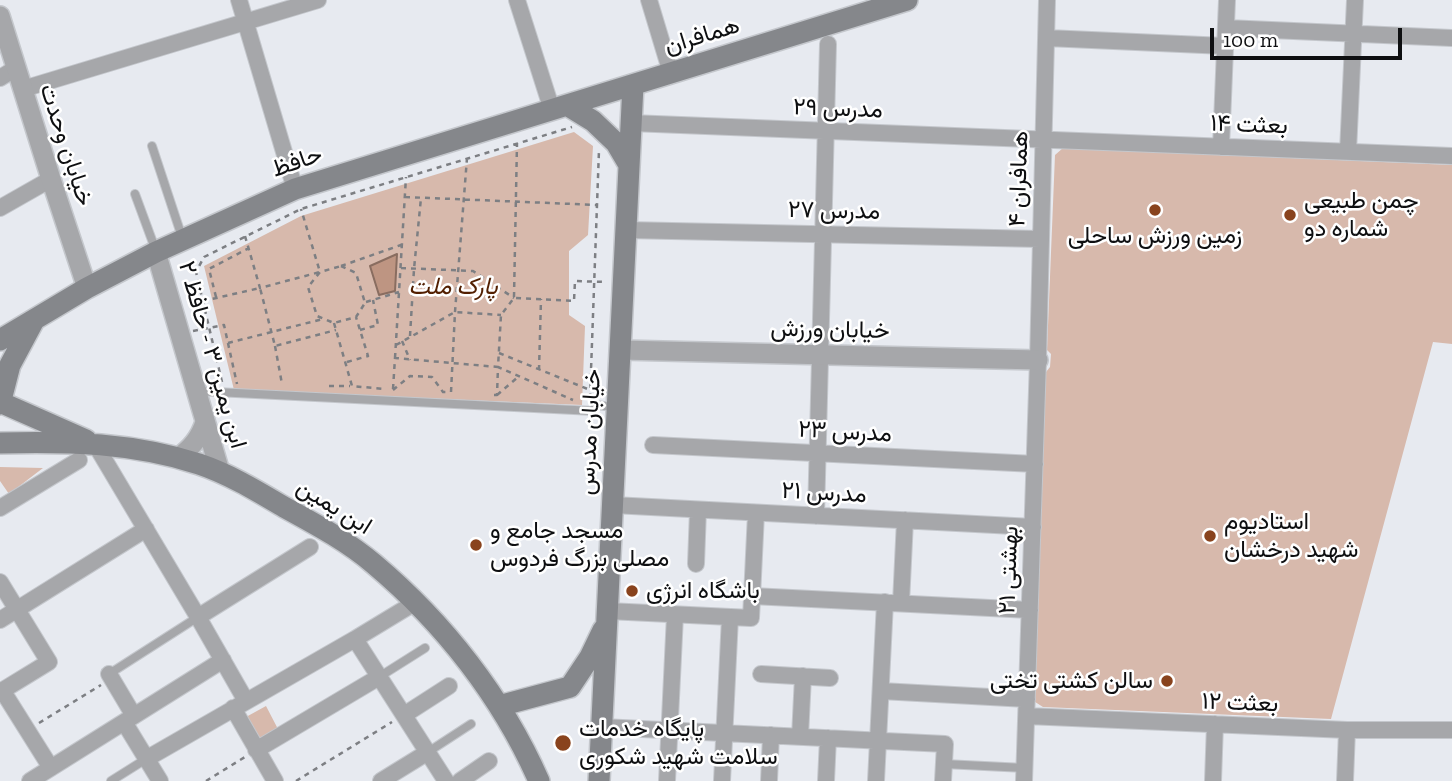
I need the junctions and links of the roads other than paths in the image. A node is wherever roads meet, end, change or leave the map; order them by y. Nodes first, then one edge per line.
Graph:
1 (239, 0) edge
2 (318, 0) edge
3 (517, 0) edge
4 (649, 0) edge
5 (907, 0) edge
6 (1047, 0) edge
7 (1227, 0) edge
8 (1354, 0) edge
9 (863, 7) edge
10 (0, 16) edge
11 (246, 22) junction
12 (1226, 27) junction
13 (1353, 33) junction
14 (1047, 38) junction
15 (1452, 38) edge
16 (828, 44) dead end
17 (1225, 46) junction
18 (8, 73) edge
19 (671, 73) junction
20 (633, 85) junction
21 (23, 89) junction
22 (559, 107) junction
23 (631, 123) junction
24 (826, 131) junction
25 (1043, 140) junction
26 (152, 146) dead end
27 (1221, 147) junction
28 (1348, 152) junction
29 (1452, 156) edge
30 (629, 166) junction
31 (51, 179) junction
32 (135, 194) dead end
33 (298, 199) junction
34 (0, 208) edge
35 (626, 230) junction
36 (823, 234) junction
37 (1040, 239) junction
38 (183, 240) junction
39 (156, 252) junction
40 (87, 289) junction
41 (35, 320) junction
42 (0, 340) edge
43 (621, 350) junction
44 (820, 355) junction
45 (5, 358) edge
46 (1038, 360) junction
47 (196, 391) junction
48 (0, 403) edge
49 (618, 407) junction
50 (205, 422) junction
51 (0, 443) edge
52 (95, 444) junction
53 (653, 445) dead end
54 (818, 453) junction
55 (178, 458) junction
56 (79, 460) dead end
57 (1035, 464) junction
58 (220, 472) junction
59 (613, 505) junction
60 (0, 508) edge
61 (698, 510) junction
62 (756, 513) junction
63 (816, 516) junction
64 (905, 520) junction
65 (1033, 527) junction
66 (146, 529) junction
67 (310, 547) dead end
68 (696, 564) dead end
69 (0, 582) edge
70 (752, 596) junction
71 (416, 602) junction
72 (893, 603) junction
73 (17, 609) junction
74 (1030, 610) junction
75 (608, 611) junction
76 (675, 615) junction
77 (198, 617) junction
78 (730, 617) junction
79 (0, 620) edge
80 (355, 639) junction
81 (425, 648) dead end
82 (223, 660) junction
83 (761, 674) dead end
84 (110, 676) joint
85 (803, 676) junction
86 (379, 677) junction
87 (830, 678) dead end
88 (449, 686) dead end
89 (570, 687) junction
90 (1, 691) edge
91 (881, 691) junction
92 (1027, 699) junction
93 (239, 705) junction
94 (499, 706) junction
95 (404, 715) junction
96 (1027, 716) junction
97 (603, 718) junction
98 (129, 719) junction
99 (471, 724) dead end
100 (1215, 724) junction
101 (670, 730) junction
102 (1347, 730) junction
103 (1452, 730) edge
104 (724, 733) junction
105 (771, 735) junction
106 (800, 737) junction
107 (828, 738) junction
108 (878, 741) junction
109 (256, 750) junction
110 (428, 752) junction
111 (146, 759) junction
112 (489, 761) dead end
113 (944, 764) junction
114 (51, 768) junction
115 (405, 775) edge
116 (1025, 775) edge
117 (30, 781) edge
118 (111, 781) edge
119 (160, 781) edge
120 (275, 781) edge
121 (381, 781) edge
122 (446, 781) edge
123 (460, 781) edge
124 (539, 781) edge
125 (599, 781) edge
126 (667, 781) edge
127 (722, 781) edge
128 (769, 781) edge
129 (826, 781) edge
130 (876, 781) edge
131 (943, 781) edge
132 (1213, 781) edge
133 (1345, 781) edge

1 - 11 street
2 - 11 street
3 - 22 street
4 - 19 street
5 - 9 main road, همافران
6 - 14 street, همافران ۴
7 - 12 street
8 - 13 street
9 - 19 main road, همافران
10 - 18 street, خیابان وحدت
11 - 21 street
11 - 33 street
12 - 13 street
12 - 17 street
13 - 15 street
13 - 28 street
14 - 17 street
14 - 25 street, همافران ۴
16 - 24 street
17 - 27 street
18 - 21 street, خیابان وحدت
19 - 20 main road, همافران
20 - 22 main road, حافظ
20 - 23 main road, خیابان مدرس
21 - 31 street, خیابان وحدت
22 - 30 main road
22 - 33 main road, حافظ
23 - 24 street, مدرس ۲۹
23 - 30 main road, خیابان مدرس
24 - 25 street, مدرس ۲۹
24 - 36 street
25 - 27 street, بعثت ۱۴
25 - 37 street, همافران ۴
26 - 38 lane
27 - 28 street, بعثت ۱۴
28 - 29 street, بعثت ۱۴
30 - 35 main road, خیابان مدرس
31 - 34 street
31 - 40 street, خیابان وحدت
32 - 39 lane
33 - 38 main road, حافظ
35 - 36 street, مدرس ۲۷
35 - 43 main road, خیابان مدرس
36 - 37 street, مدرس ۲۷
36 - 44 street
37 - 46 street, همافران ۴
38 - 39 main road, حافظ
39 - 40 main road, حافظ
39 - 47 street, ابن یمین ۳ - حافظ ۲
40 - 41 main road, حافظ
41 - 42 main road, حافظ
41 - 45 main road
43 - 44 street, خیابان ورزش
43 - 49 main road, خیابان مدرس
44 - 46 street, خیابان ورزش
44 - 54 street
45 - 48 main road
46 - 57 street, بهشتی ۲۱
47 - 49 lane
47 - 50 street, ابن یمین ۳ - حافظ ۲
48 - 52 main road
49 - 59 main road, خیابان مدرس
50 - 55 street
50 - 58 street, ابن یمین ۳ - حافظ ۲
51 - 52 main road, ابن یمین
52 - 55 main road, ابن یمین
52 - 66 street
53 - 54 street, مدرس ۲۳
54 - 57 street, مدرس ۲۳
54 - 63 street
55 - 58 main road, ابن یمین
56 - 60 street
57 - 65 street, بهشتی ۲۱
58 - 71 main road, ابن یمین
59 - 61 street, مدرس ۲۱
59 - 75 main road, خیابان مدرس
61 - 62 street, مدرس ۲۱
61 - 68 street
62 - 63 street, مدرس ۲۱
62 - 70 street
63 - 64 street, مدرس ۲۱
64 - 65 street, مدرس ۲۱
64 - 72 street
65 - 74 street, بهشتی ۲۱
66 - 73 street
66 - 77 street
67 - 77 street
69 - 73 street
70 - 72 street
70 - 78 street
71 - 80 street
71 - 94 main road, ابن یمین
72 - 74 street
72 - 91 street
73 - 79 street
73 - 90 street
74 - 92 street, بهشتی ۲۱
75 - 76 street
75 - 89 main road
75 - 97 main road, خیابان مدرس
76 - 78 street
76 - 101 street
77 - 82 street
77 - 84 lane
78 - 104 street
80 - 86 street
80 - 93 street
81 - 86 lane
82 - 93 street
82 - 98 street
83 - 85 street
84 - 98 street
85 - 87 street
85 - 106 street
86 - 95 street
86 - 109 street
88 - 95 street
89 - 94 main road
89 - 97 main road
90 - 114 street
91 - 92 street
91 - 108 street
92 - 96 street, بهشتی ۲۱
93 - 109 street
93 - 111 street
94 - 124 main road, ابن یمین
95 - 110 street
96 - 100 street, بعثت ۱۲
96 - 116 street, بهشتی ۲۱
97 - 101 street
97 - 125 main road, خیابان مدرس
98 - 111 street
98 - 114 street
99 - 110 lane
100 - 102 street, بعثت ۱۲
100 - 132 street
101 - 104 street
101 - 126 street
102 - 103 street, بعثت ۱۲
102 - 133 street
104 - 105 street
104 - 127 street
105 - 106 street
105 - 128 street
106 - 107 street
107 - 108 street
107 - 129 street
108 - 113 street
108 - 130 street
109 - 120 street
110 - 115 street
110 - 122 street
111 - 118 lane
111 - 119 street
112 - 123 street
113 - 116 lane
113 - 131 street
114 - 117 street
115 - 121 street

